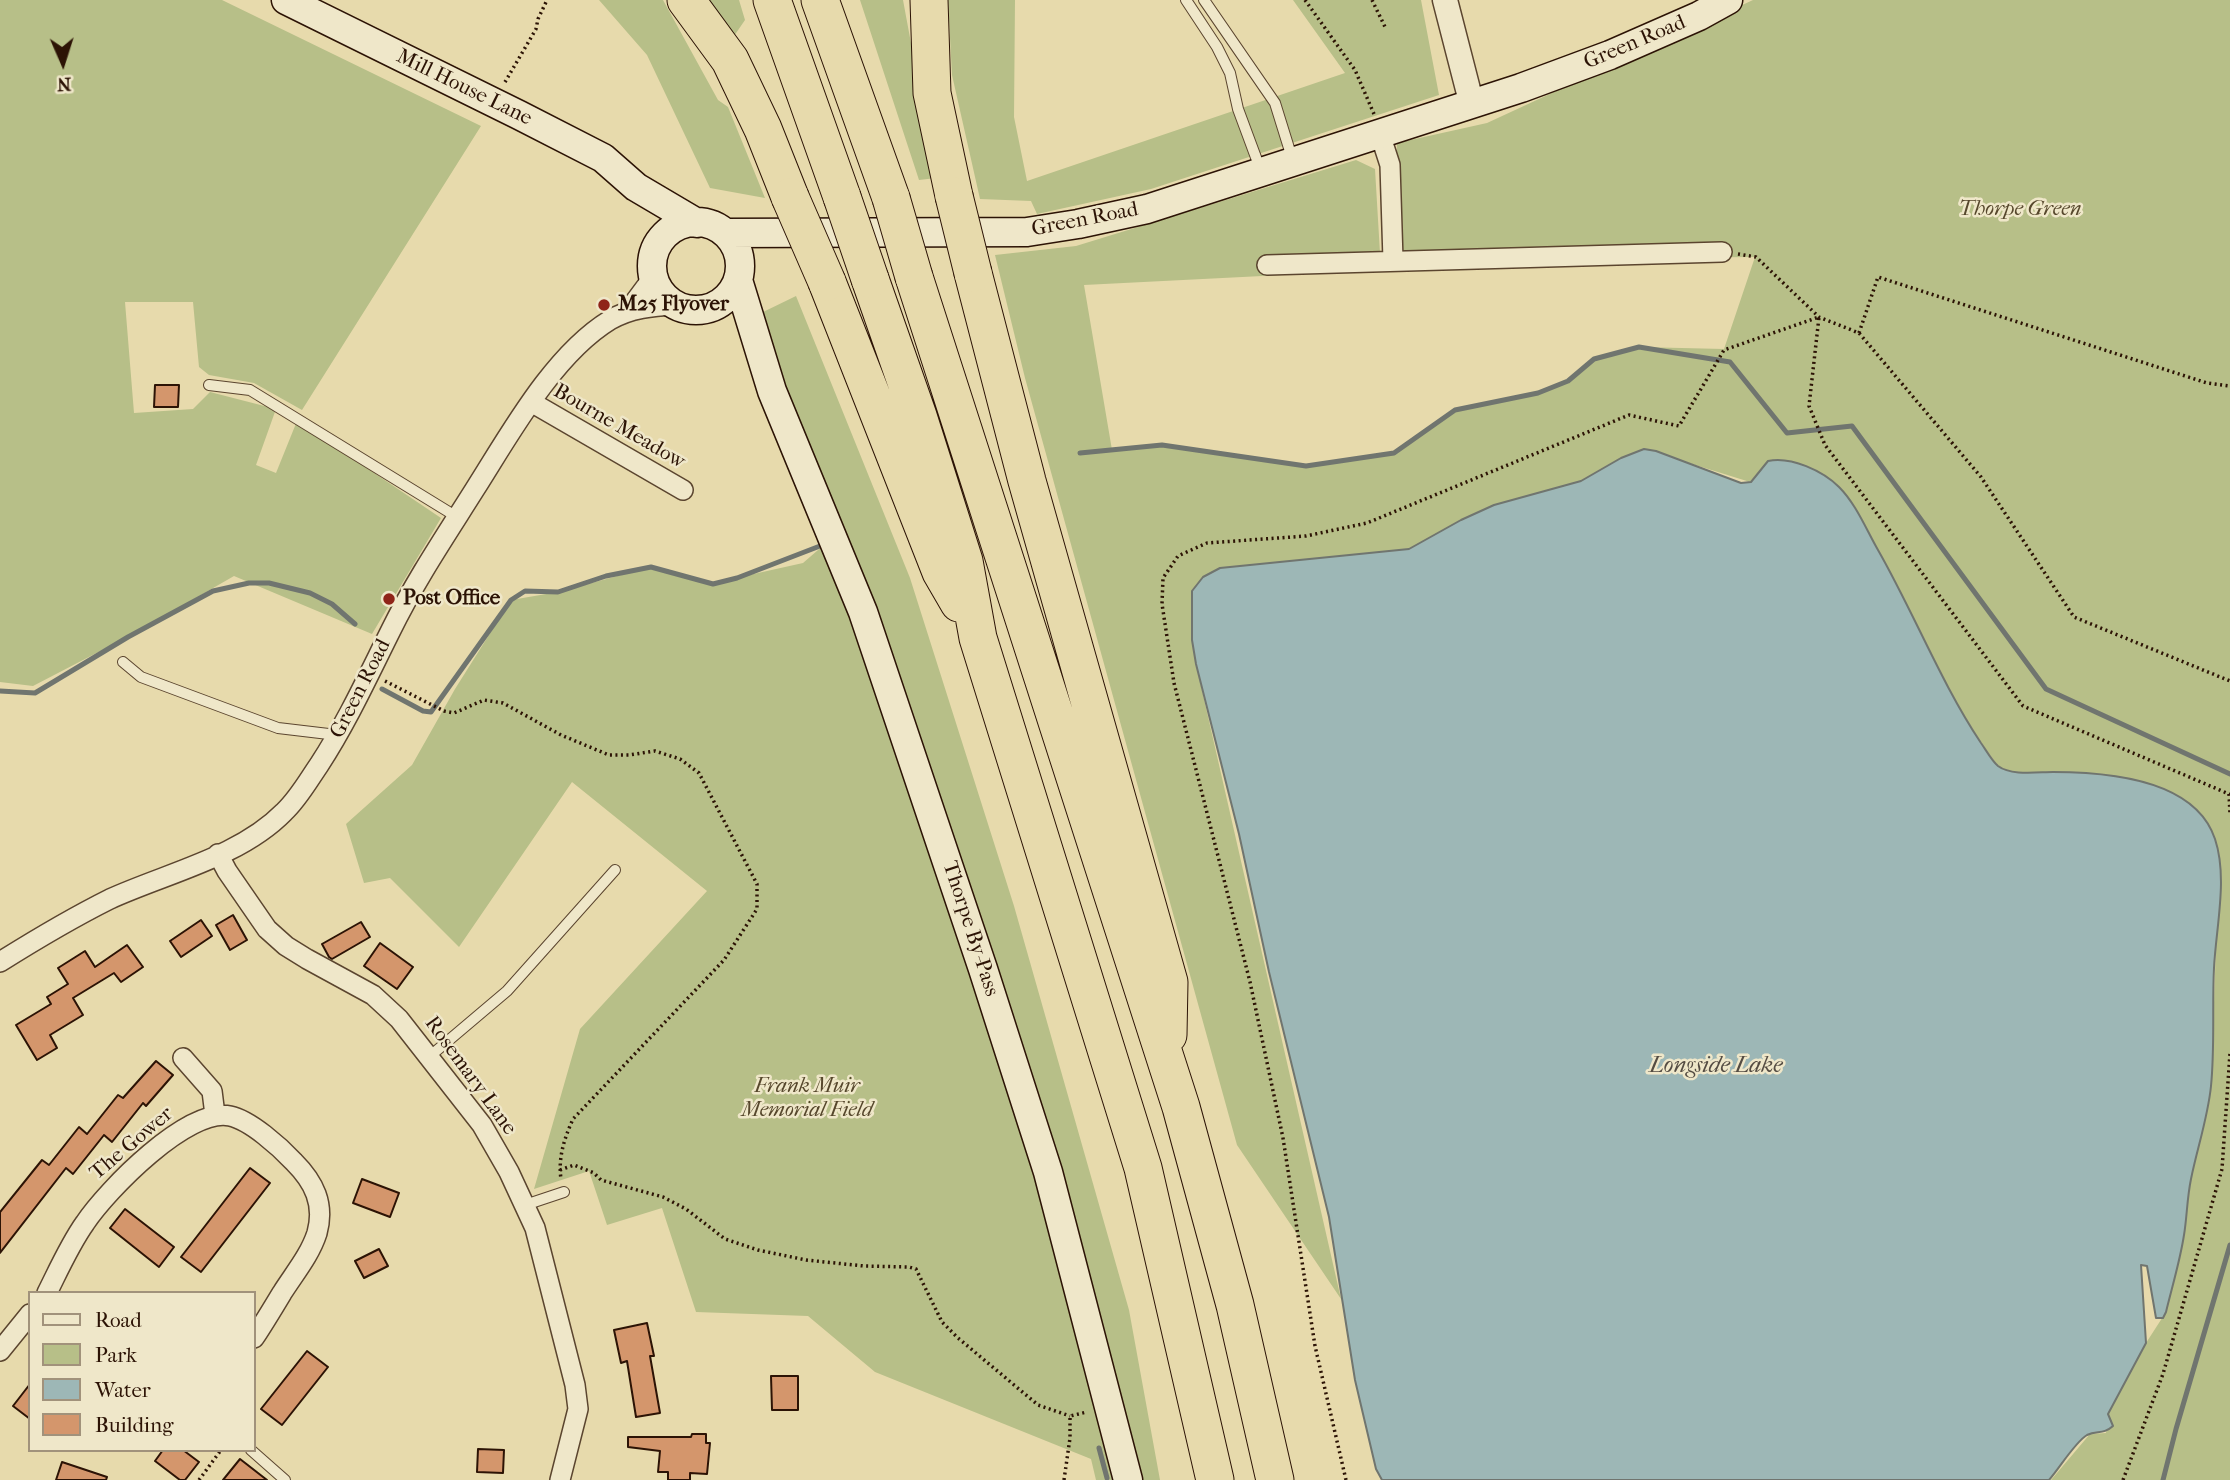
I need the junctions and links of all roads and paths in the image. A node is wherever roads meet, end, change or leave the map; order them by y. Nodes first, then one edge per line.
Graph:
1 (286, 0) edge
2 (547, 0) edge
3 (686, 0) edge
4 (772, 0) edge
5 (820, 0) edge
6 (845, 0) edge
7 (929, 0) edge
8 (1186, 0) edge
9 (1204, 0) edge
10 (1305, 0) edge
11 (1372, 0) edge
12 (1445, 0) edge
13 (1728, 0) edge
14 (1386, 29) dead end
15 (493, 101) junction
16 (1472, 105) junction
17 (1380, 134) junction
18 (1294, 161) junction
19 (1261, 172) junction
20 (636, 187) junction
21 (891, 198) junction
22 (697, 223) junction
23 (725, 233) junction
24 (779, 234) junction
25 (657, 246) junction
26 (1722, 252) joint
27 (1393, 260) junction
28 (1267, 265) dead end
29 (739, 271) junction
30 (654, 276) junction
31 (676, 305) junction
32 (707, 308) junction
33 (628, 311) junction
34 (1819, 317) junction
35 (1859, 334) junction
36 (209, 385) dead end
37 (2230, 386) edge
38 (772, 391) junction
39 (531, 402) junction
40 (683, 490) dead end
41 (457, 517) junction
42 (978, 638) junction
43 (123, 662) dead end
44 (371, 674) junction
45 (2230, 681) edge
46 (337, 735) junction
47 (2230, 814) edge
48 (218, 854) junction
49 (615, 870) dead end
50 (0, 962) edge
51 (2230, 1053) edge
52 (429, 1057) junction
53 (183, 1058) dead end
54 (1168, 1067) junction
55 (215, 1115) junction
56 (564, 1192) dead end
57 (525, 1205) junction
58 (48, 1291) edge
59 (28, 1316) edge
60 (256, 1335) edge
61 (3, 1342) edge
62 (1110, 1407) junction
63 (1070, 1416) junction
64 (220, 1452) edge
65 (253, 1452) edge
66 (200, 1480) edge
67 (285, 1480) edge
68 (560, 1480) edge
69 (1064, 1480) edge
70 (1126, 1480) edge
71 (1215, 1480) edge
72 (1275, 1480) edge
73 (1346, 1480) edge
74 (2123, 1480) edge

1 - 15 main road, Mill House Lane
2 - 15 path
3 - 42 highway, bridge
4 - 42 highway, bridge
5 - 21 highway
6 - 21 highway
7 - 54 highway, bridge
8 - 19 lane
9 - 18 lane
10 - 17 path
11 - 14 path
12 - 16 street
13 - 16 main road, Green Road
15 - 20 main road, Mill House Lane
16 - 17 main road, Green Road
17 - 18 main road, Green Road
17 - 27 street
18 - 19 main road, Green Road
19 - 24 main road, Green Road
20 - 22 main road, Mill House Lane
20 - 25 main road, Mill House Lane
21 - 54 highway, bridge
22 - 23 main road
22 - 25 main road
23 - 24 main road, Green Road
23 - 29 main road
24 - 29 main road
25 - 30 main road
26 - 27 street
26 - 34 path
27 - 28 street
29 - 32 main road
29 - 38 main road, Thorpe By-Pass
30 - 31 main road
30 - 33 street, Green Road
31 - 32 main road
31 - 33 street, Green Road
32 - 38 main road, Thorpe By-Pass
33 - 39 street, Green Road
34 - 35 path
34 - 47 path
34 - 73 path
35 - 37 path
35 - 45 path
36 - 41 lane
38 - 62 main road, Thorpe By-Pass
39 - 40 street, Bourne Meadow
39 - 41 street, Green Road
41 - 44 street, Green Road
42 - 71 highway
43 - 46 lane
44 - 46 street, Green Road
44 - 63 path
46 - 48 street, Green Road
48 - 50 street, Green Road
48 - 52 street, Rosemary Lane
49 - 52 lane
51 - 74 path
52 - 57 street, Rosemary Lane
53 - 55 street
54 - 72 highway
55 - 58 street, The Gower
55 - 60 street
56 - 57 lane
57 - 68 street, Rosemary Lane
59 - 61 street
62 - 63 path
62 - 70 main road, Thorpe By-Pass
63 - 69 path
64 - 66 path
65 - 67 lane

